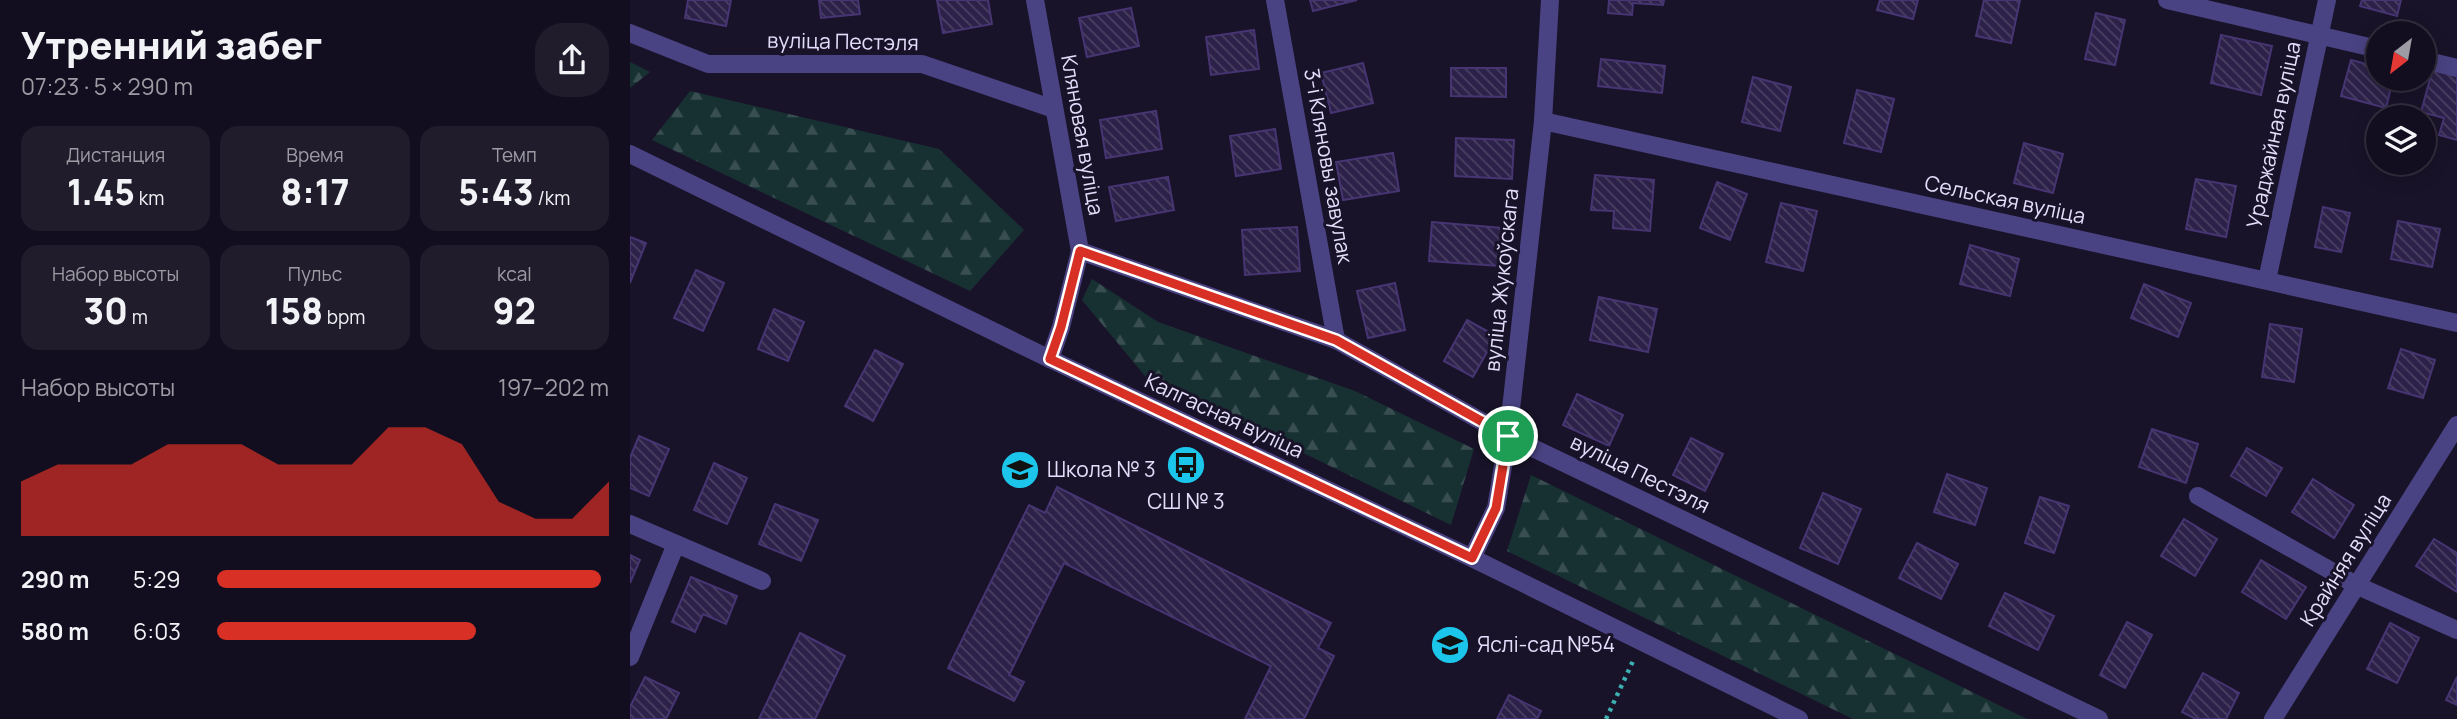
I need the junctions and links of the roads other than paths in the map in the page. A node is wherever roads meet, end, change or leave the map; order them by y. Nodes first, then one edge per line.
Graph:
1 (1035, 0) edge
2 (1275, 0) edge
3 (1550, 0) edge
4 (2167, 0) edge
5 (2327, 0) edge
6 (630, 33) edge
7 (2319, 34) junction
8 (2366, 46) edge
9 (2436, 63) edge
10 (2457, 68) edge
11 (1054, 109) junction
12 (1543, 121) junction
13 (630, 154) edge
14 (1080, 251) junction
15 (2267, 281) junction
16 (2457, 323) edge
17 (1336, 340) junction
18 (1050, 359) junction
19 (2457, 425) edge
20 (1508, 436) junction
21 (2198, 496) dead end
22 (630, 524) edge
23 (676, 544) junction
24 (1472, 558) junction
25 (762, 581) dead end
26 (2358, 586) junction
27 (2457, 630) edge
28 (630, 657) edge
29 (1799, 719) edge
30 (2099, 719) edge
31 (2273, 719) edge

1 - 11 street, Кляновая вуліца
2 - 17 street, 3-і Кляновы завулак
3 - 12 street, вуліца Жукоўскага
4 - 7 street
5 - 7 street, Ураджайная вуліца
6 - 11 street, вуліца Пестэля
7 - 8 street
7 - 15 street, Ураджайная вуліца
9 - 10 street
11 - 14 street, Кляновая вуліца
12 - 15 street, Сельская вуліца
12 - 20 street, вуліца Жукоўскага
13 - 18 street, Калгасная вуліца
14 - 17 street, вуліца Пестэля
14 - 18 street, Кляновая вуліца
15 - 16 street, Сельская вуліца
17 - 20 street, вуліца Пестэля
18 - 24 street, Калгасная вуліца
19 - 26 street, Крайняя вуліца
20 - 24 street, вуліца Жукоўскага
20 - 30 street, вуліца Пестэля
21 - 26 street
22 - 23 street
23 - 25 street
23 - 28 street
24 - 29 street, Калгасная вуліца
26 - 27 street
26 - 31 street, Крайняя вуліца

